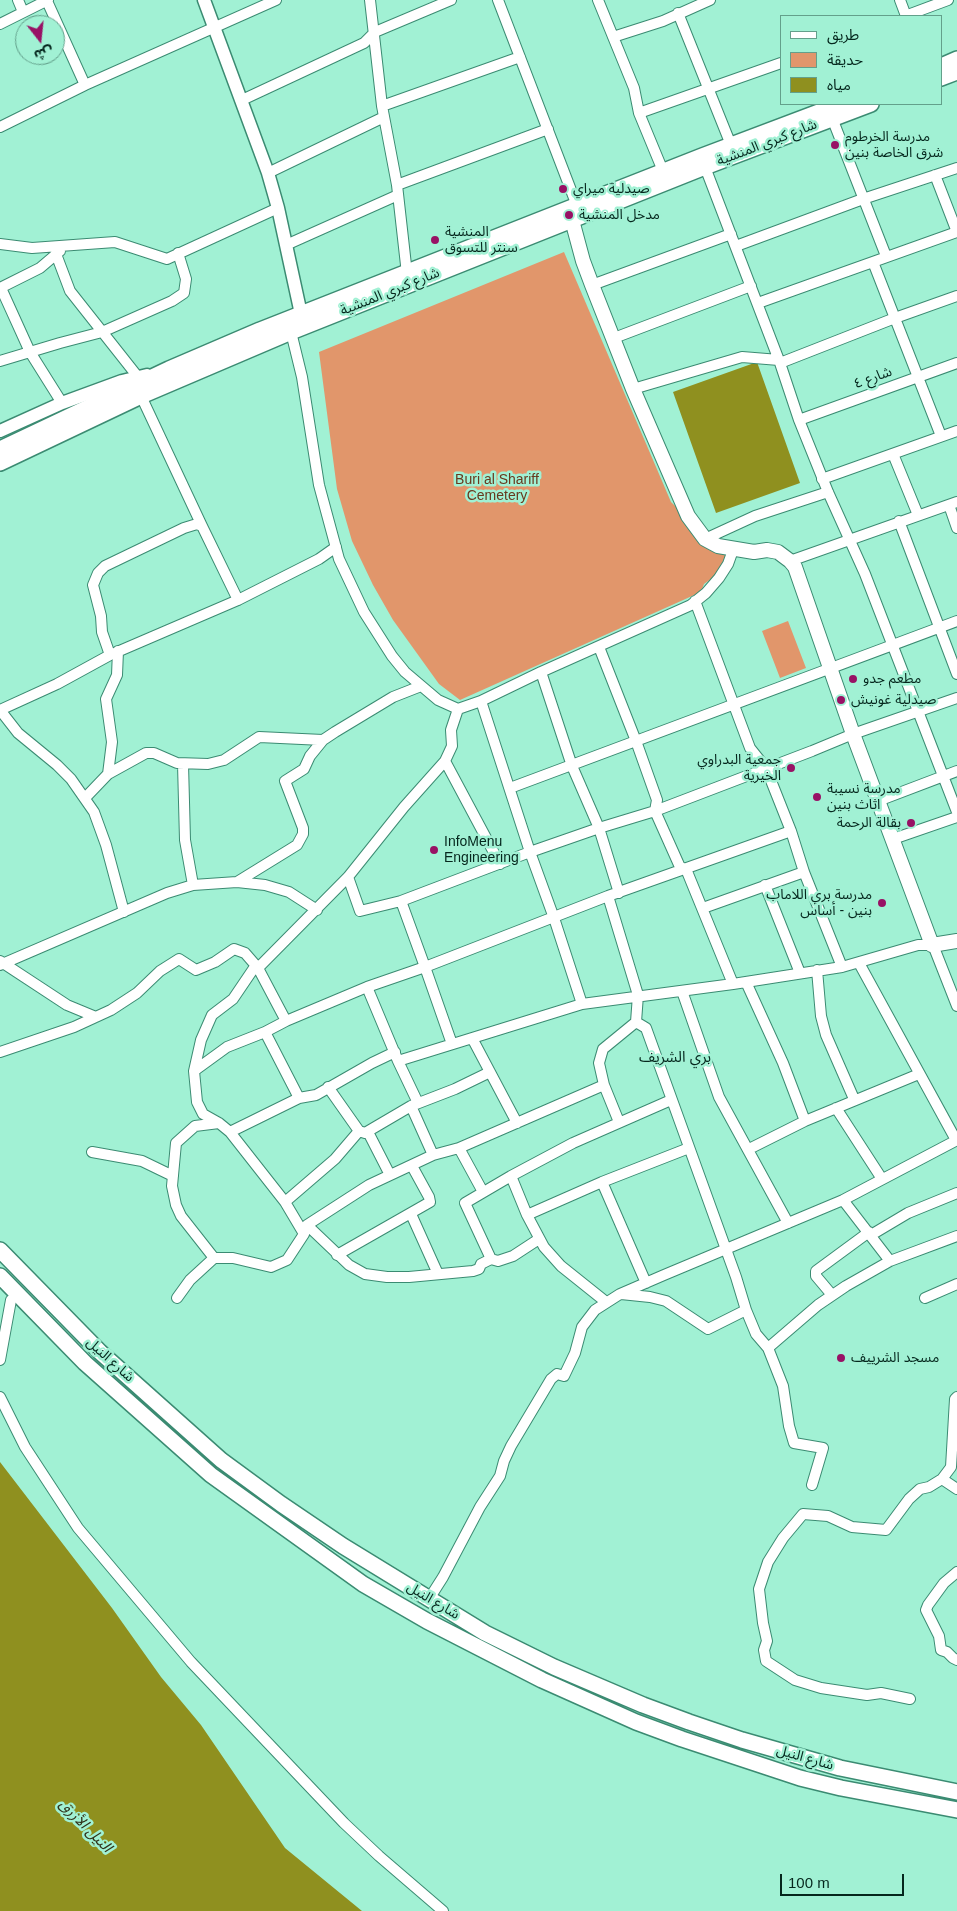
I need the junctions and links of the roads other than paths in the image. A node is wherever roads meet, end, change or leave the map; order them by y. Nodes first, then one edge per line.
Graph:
1 (18, 0) edge
2 (48, 0) edge
3 (204, 0) edge
4 (276, 0) edge
5 (370, 0) edge
6 (451, 0) edge
7 (498, 0) edge
8 (598, 0) edge
9 (710, 0) edge
10 (900, 0) edge
11 (948, 0) edge
12 (23, 12) junction
13 (678, 13) junction
14 (905, 15) edge
15 (908, 15) edge
16 (0, 24) edge
17 (215, 27) junction
18 (374, 32) junction
19 (613, 37) junction
20 (520, 57) junction
21 (957, 59) edge
22 (780, 63) edge
23 (942, 66) edge
24 (957, 72) edge
25 (942, 78) edge
26 (85, 86) junction
27 (709, 90) junction
28 (242, 100) junction
29 (837, 105) edge
30 (868, 105) edge
31 (382, 106) junction
32 (639, 113) junction
33 (384, 117) junction
34 (832, 118) junction
35 (0, 127) edge
36 (548, 129) junction
37 (731, 145) junction
38 (705, 167) junction
39 (957, 168) edge
40 (663, 171) junction
41 (268, 172) junction
42 (935, 175) junction
43 (397, 190) junction
44 (863, 199) junction
45 (278, 208) junction
46 (575, 213) junction
47 (957, 232) edge
48 (731, 234) junction
49 (0, 244) edge
50 (286, 245) junction
51 (66, 246) junction
52 (736, 246) junction
53 (178, 253) junction
54 (56, 254) junction
55 (886, 256) junction
56 (873, 262) junction
57 (407, 274) junction
58 (592, 285) junction
59 (751, 286) junction
60 (1, 288) edge
61 (957, 296) edge
62 (758, 303) junction
63 (300, 314) junction
64 (895, 318) junction
65 (102, 332) junction
66 (291, 332) junction
67 (614, 338) junction
68 (30, 352) junction
69 (0, 361) edge
70 (779, 361) junction
71 (957, 363) edge
72 (169, 370) junction
73 (138, 377) junction
74 (918, 377) junction
75 (633, 389) junction
76 (141, 396) junction
77 (62, 403) junction
78 (799, 420) junction
79 (957, 430) edge
80 (0, 431) edge
81 (940, 436) junction
82 (0, 449) edge
83 (893, 454) junction
84 (0, 463) edge
85 (822, 479) junction
86 (828, 492) junction
87 (953, 503) edge
88 (918, 515) junction
89 (899, 521) junction
90 (202, 526) junction
91 (957, 528) edge
92 (705, 539) junction
93 (850, 539) junction
94 (336, 547) junction
95 (733, 550) junction
96 (754, 552) junction
97 (790, 561) junction
98 (238, 600) junction
99 (695, 601) junction
100 (807, 604) junction
101 (957, 621) edge
102 (940, 628) junction
103 (893, 646) junction
104 (599, 647) junction
105 (114, 653) junction
106 (830, 668) junction
107 (541, 672) junction
108 (957, 674) edge
109 (421, 686) junction
110 (957, 698) edge
111 (481, 701) junction
112 (735, 706) junction
113 (458, 709) junction
114 (0, 710) edge
115 (917, 711) junction
116 (853, 734) junction
117 (323, 740) junction
118 (636, 741) junction
119 (445, 761) junction
120 (183, 764) junction
121 (572, 766) junction
122 (766, 768) junction
123 (957, 771) edge
124 (108, 774) junction
125 (943, 776) junction
126 (510, 788) junction
127 (85, 798) junction
128 (878, 801) junction
129 (655, 811) junction
130 (957, 812) edge
131 (957, 817) edge
132 (599, 828) junction
133 (791, 831) junction
134 (892, 840) junction
135 (530, 852) junction
136 (500, 864) junction
137 (686, 869) junction
138 (804, 872) junction
139 (348, 877) junction
140 (237, 882) junction
141 (193, 885) junction
142 (765, 885) junction
143 (619, 893) junction
144 (608, 896) junction
145 (401, 901) junction
146 (703, 908) junction
147 (317, 910) junction
148 (124, 912) junction
149 (554, 918) junction
150 (957, 932) edge
151 (957, 941) edge
152 (928, 942) junction
153 (1, 963) edge
154 (859, 963) junction
155 (257, 967) junction
156 (425, 967) junction
157 (842, 967) junction
158 (817, 970) junction
159 (800, 973) junction
160 (746, 982) junction
161 (733, 984) junction
162 (367, 987) junction
163 (682, 991) junction
164 (638, 996) junction
165 (582, 1004) junction
166 (957, 1006) edge
167 (96, 1017) junction
168 (286, 1021) junction
169 (636, 1022) junction
170 (265, 1032) junction
171 (472, 1038) junction
172 (452, 1044) junction
173 (0, 1052) edge
174 (396, 1057) junction
175 (194, 1071) junction
176 (490, 1072) junction
177 (920, 1074) junction
178 (604, 1085) junction
179 (328, 1087) junction
180 (299, 1098) junction
181 (854, 1099) junction
182 (671, 1100) junction
183 (415, 1104) junction
184 (836, 1108) junction
185 (805, 1121) junction
186 (620, 1122) junction
187 (219, 1123) junction
188 (517, 1123) junction
189 (230, 1132) junction
190 (364, 1132) junction
191 (957, 1140) edge
192 (459, 1148) junction
193 (689, 1148) junction
194 (749, 1149) junction
195 (92, 1152) dead end
196 (433, 1155) junction
197 (412, 1166) junction
198 (390, 1175) junction
199 (173, 1176) junction
200 (511, 1176) junction
201 (882, 1179) junction
202 (602, 1182) junction
203 (482, 1192) junction
204 (956, 1197) edge
205 (843, 1200) junction
206 (285, 1202) junction
207 (411, 1214) junction
208 (527, 1215) junction
209 (788, 1223) junction
210 (306, 1230) junction
211 (870, 1234) junction
212 (957, 1236) edge
213 (540, 1239) junction
214 (725, 1249) junction
215 (0, 1250) edge
216 (337, 1255) junction
217 (214, 1258) junction
218 (491, 1259) junction
219 (890, 1262) junction
220 (438, 1274) junction
221 (0, 1276) edge
222 (646, 1283) junction
223 (957, 1284) edge
224 (620, 1294) junction
225 (17, 1295) junction
226 (832, 1295) junction
227 (177, 1298) dead end
228 (925, 1298) dead end
229 (606, 1302) junction
230 (746, 1310) junction
231 (78, 1330) junction
232 (63, 1341) junction
233 (768, 1348) junction
234 (100, 1352) junction
235 (0, 1360) edge
236 (85, 1362) junction
237 (0, 1397) edge
238 (957, 1397) edge
239 (942, 1479) junction
240 (812, 1485) dead end
241 (957, 1489) edge
242 (343, 1546) junction
243 (364, 1560) junction
244 (332, 1561) junction
245 (957, 1572) edge
246 (354, 1578) junction
247 (429, 1599) junction
248 (957, 1660) edge
249 (910, 1699) dead end
250 (957, 1792) edge
251 (957, 1810) edge
252 (443, 1911) edge

1 - 12 street
2 - 12 street
2 - 26 street
3 - 17 street
4 - 17 street
5 - 18 street
6 - 18 street
7 - 20 street
8 - 19 street
9 - 13 street
10 - 14 street
11 - 15 street
12 - 16 street
13 - 19 street
13 - 27 street
17 - 26 street
17 - 28 street
18 - 28 street
18 - 31 street
19 - 32 street
20 - 31 street
20 - 36 street
21 - 23 main road
22 - 27 street
24 - 25 main road
26 - 35 street
27 - 32 street
27 - 37 street
28 - 41 street
29 - 37 main road, شارع كبري المنشية
30 - 34 main road, شارع كبري المنشية
31 - 33 street
32 - 40 street
33 - 41 street
33 - 43 street
34 - 38 main road, شارع كبري المنشية
34 - 44 street
36 - 43 street
36 - 46 street
37 - 40 main road, شارع كبري المنشية
38 - 46 main road, شارع كبري المنشية
38 - 48 street
39 - 42 street
40 - 46 main road, شارع كبري المنشية
41 - 45 street
42 - 44 street
42 - 47 street
43 - 50 street
43 - 57 street
44 - 52 street
44 - 55 street
45 - 50 street
45 - 53 street
46 - 57 main road, شارع كبري المنشية
46 - 58 main road
46 - 66 main road, شارع كبري المنشية
47 - 55 street
48 - 52 street
48 - 58 street
49 - 51 street
50 - 63 street
51 - 53 street
51 - 54 street
52 - 59 street
53 - 65 street
54 - 60 street
54 - 65 street
55 - 56 street
56 - 62 street
56 - 64 street
57 - 63 main road, شارع كبري المنشية
58 - 67 main road
59 - 62 street
59 - 67 street
60 - 68 street
61 - 64 street
62 - 70 street
63 - 72 main road, شارع كبري المنشية
64 - 70 street
64 - 74 street
65 - 68 street
65 - 73 street
66 - 76 main road, شارع كبري المنشية
66 - 94 street
67 - 75 main road
68 - 69 street
68 - 77 street
70 - 75 street
70 - 78 street
71 - 74 street, شارع ٤
72 - 73 street
72 - 82 main road, شارع كبري المنشية
73 - 77 street
74 - 78 street, شارع ٤
74 - 81 street
75 - 92 main road
76 - 84 main road, شارع كبري المنشية
76 - 90 street
77 - 80 street
78 - 85 street
79 - 81 street
81 - 83 street
83 - 85 street
83 - 88 street
85 - 86 street
86 - 92 street
86 - 93 street
87 - 88 street
87 - 91 street
88 - 89 street
89 - 93 street
89 - 102 street
90 - 98 street
90 - 105 street
92 - 95 main road
93 - 97 street
93 - 103 street
94 - 98 street
94 - 109 street
95 - 96 main road
95 - 99 street
96 - 97 main road
96 - 100 main road
97 - 100 main road
98 - 105 street
99 - 104 street
99 - 112 street
100 - 106 main road
101 - 102 street
102 - 103 street
102 - 108 street
103 - 106 street
103 - 115 street
104 - 107 street
104 - 118 street
105 - 114 street
105 - 124 street
106 - 112 street
106 - 116 main road
107 - 111 street
107 - 121 street
109 - 113 street
109 - 117 street
110 - 115 street
111 - 113 street
111 - 126 street
112 - 118 street
112 - 122 street
113 - 119 street
114 - 127 street
115 - 116 street
115 - 125 street
116 - 122 street
116 - 128 main road
117 - 120 street
117 - 140 street
118 - 121 street
118 - 129 street
119 - 136 street
119 - 139 street
120 - 124 street
120 - 141 street
121 - 126 street
121 - 132 street
122 - 129 street
122 - 133 street
123 - 125 street
124 - 127 street
125 - 128 street
125 - 130 street
126 - 135 street
127 - 148 street
128 - 134 main road
129 - 132 street
129 - 137 street
131 - 134 street
132 - 135 street
132 - 143 street
133 - 137 street
133 - 138 street
134 - 152 main road
135 - 136 street
135 - 149 street
136 - 145 street
137 - 143 street
137 - 146 street
138 - 142 street
138 - 157 street
139 - 145 street
139 - 147 street
140 - 141 street
140 - 147 street
141 - 148 street
142 - 146 street
142 - 159 street
143 - 144 street
144 - 149 street
144 - 164 street
145 - 156 street
146 - 161 street
147 - 155 street
148 - 153 street
149 - 156 street
149 - 165 street
150 - 152 main road
151 - 152 main road
152 - 154 street
152 - 166 street
153 - 167 street
154 - 157 street
154 - 177 street
155 - 167 street
155 - 168 street
155 - 175 street
156 - 162 street
156 - 172 street
157 - 158 street
158 - 159 street
158 - 181 street
159 - 160 street
160 - 161 street
160 - 185 street
161 - 163 street
162 - 168 street
162 - 174 street
163 - 164 street
163 - 194 street
164 - 165 street
164 - 169 street
165 - 171 street
167 - 173 street
168 - 170 street
169 - 178 street
169 - 182 street
170 - 175 street
170 - 180 street
171 - 172 street
171 - 176 street
172 - 174 street
174 - 179 street
174 - 183 street
175 - 187 street
176 - 183 street
176 - 188 street
177 - 181 street
177 - 191 street
178 - 186 street
178 - 188 street
179 - 180 street
179 - 190 street
180 - 189 street
181 - 184 street
182 - 186 street
182 - 193 street
183 - 190 street
183 - 196 street
184 - 185 street
184 - 201 street
185 - 194 street
186 - 200 street
187 - 189 street
187 - 199 street
188 - 192 street
189 - 206 street
190 - 198 street
190 - 206 street
191 - 201 street
192 - 196 street
192 - 203 street
193 - 202 street
193 - 214 street
194 - 209 street
195 - 199 street
196 - 197 street
197 - 198 street
197 - 207 street
198 - 210 street
199 - 217 street
200 - 203 street
200 - 208 street
201 - 205 street
202 - 208 street
202 - 222 street
203 - 218 street
204 - 211 street
205 - 209 street
205 - 211 street
206 - 210 street
207 - 216 street
207 - 220 street
208 - 213 street
209 - 214 street
210 - 216 street
210 - 217 street
211 - 219 street
211 - 226 street
212 - 219 street
213 - 218 street
213 - 229 street
214 - 222 street
214 - 230 street
215 - 231 main road, شارع النيل
216 - 220 street
217 - 227 street
218 - 220 street
219 - 226 street
221 - 225 main road, شارع النيل
222 - 224 street
223 - 228 street
224 - 229 street
224 - 230 street
225 - 232 main road, شارع النيل
225 - 235 street
226 - 233 street
229 - 247 street
230 - 233 street
231 - 232 main road
231 - 234 main road, شارع النيل
232 - 236 main road, شارع النيل
233 - 240 street
234 - 236 main road
234 - 242 main road, شارع النيل
236 - 244 main road, شارع النيل
237 - 252 street
238 - 239 street
239 - 241 street
239 - 249 street
242 - 243 main road, شارع النيل
242 - 244 main road
243 - 246 main road
243 - 247 main road, شارع النيل
244 - 246 main road, شارع النيل
245 - 248 street
246 - 251 main road, شارع النيل
247 - 250 main road, شارع النيل

